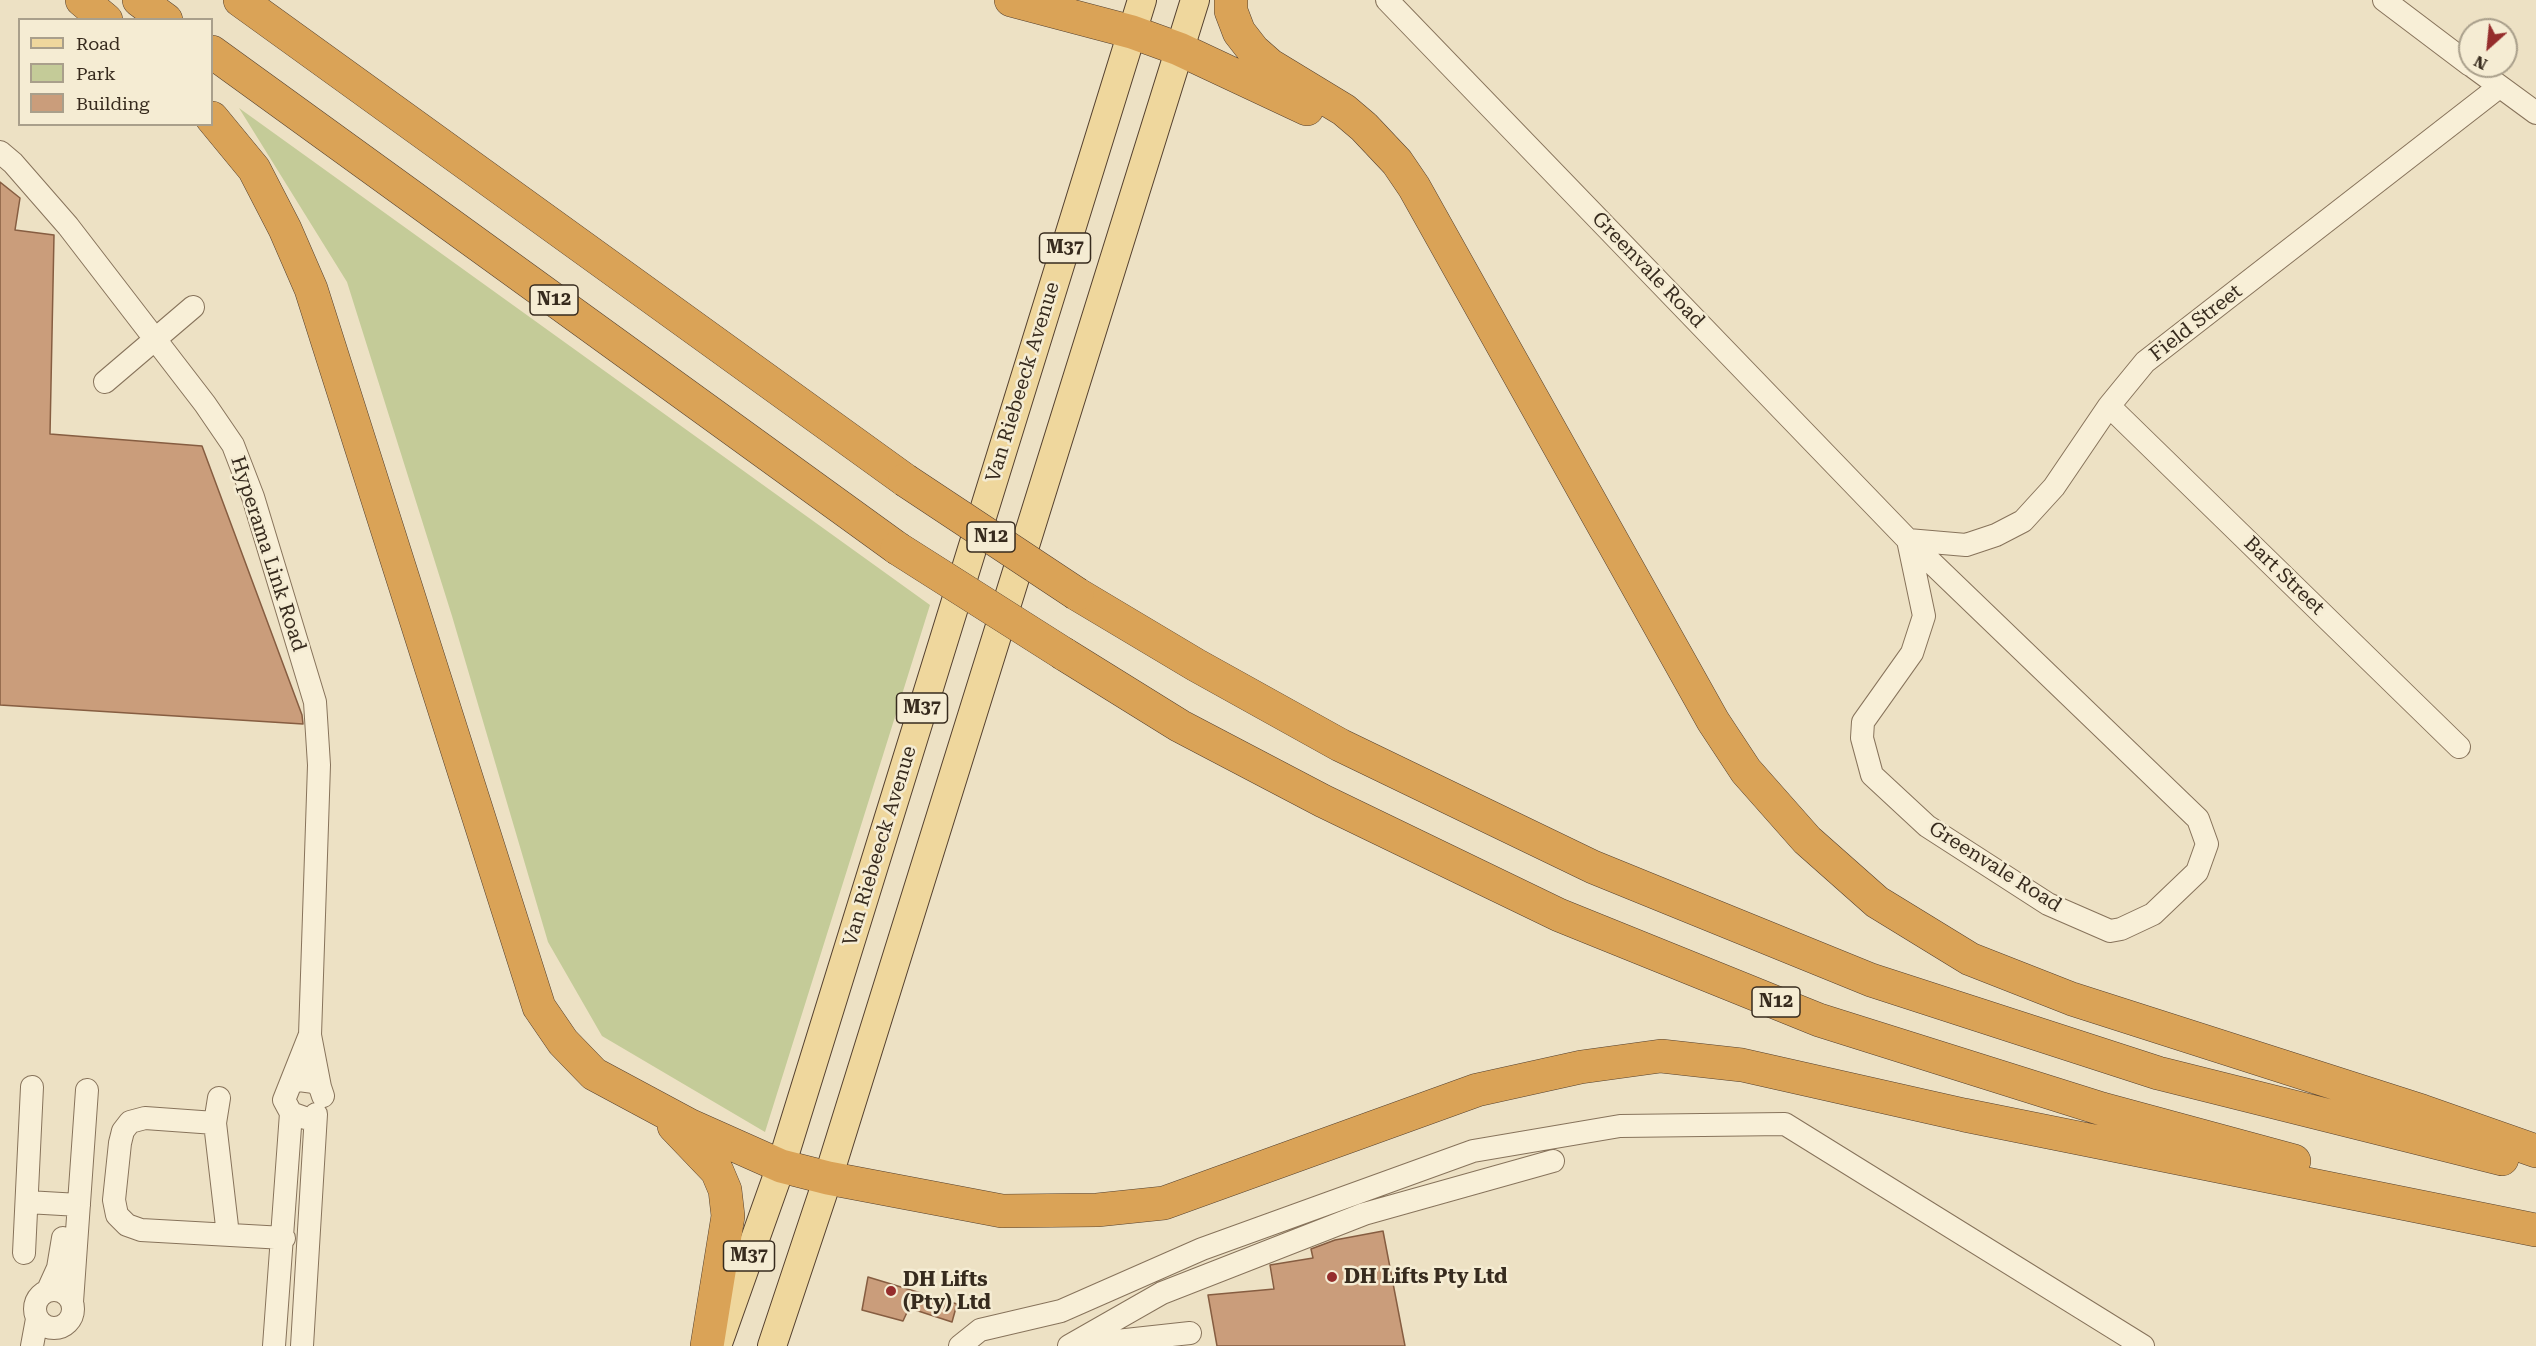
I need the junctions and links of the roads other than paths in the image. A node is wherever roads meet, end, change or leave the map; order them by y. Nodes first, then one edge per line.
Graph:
1 (82, 0) edge
2 (139, 0) edge
3 (240, 0) edge
4 (1011, 0) edge
5 (1142, 0) edge
6 (1196, 0) edge
7 (1231, 0) edge
8 (2384, 0) edge
9 (1395, 2) edge
10 (104, 18) edge
11 (163, 18) edge
12 (1131, 32) junction
13 (1179, 49) junction
14 (213, 53) edge
15 (2458, 55) edge
16 (2488, 78) edge
17 (2499, 87) junction
18 (2536, 113) edge
19 (213, 119) edge
20 (0, 152) edge
21 (1397, 162) junction
22 (193, 307) dead end
23 (155, 339) junction
24 (105, 381) dead end
25 (2109, 406) junction
26 (1908, 540) junction
27 (2459, 747) dead end
28 (310, 1035) junction
29 (292, 1083) junction
30 (320, 1087) junction
31 (32, 1088) dead end
32 (79, 1090) dead end
33 (219, 1098) dead end
34 (639, 1100) junction
35 (291, 1113) junction
36 (316, 1114) junction
37 (215, 1123) junction
38 (2536, 1151) edge
39 (1553, 1161) dead end
40 (781, 1166) junction
41 (2536, 1167) edge
42 (828, 1178) junction
43 (27, 1202) junction
44 (72, 1205) junction
45 (2536, 1228) edge
46 (228, 1235) junction
47 (284, 1238) junction
48 (24, 1254) dead end
49 (48, 1290) junction
50 (72, 1302) junction
51 (37, 1318) junction
52 (1190, 1333) dead end
53 (56, 1337) edge
54 (32, 1346) edge
55 (274, 1346) edge
56 (302, 1346) edge
57 (707, 1346) edge
58 (717, 1346) edge
59 (772, 1346) edge
60 (960, 1346) edge
61 (1068, 1346) edge
62 (2144, 1346) edge

1 - 10 highway
2 - 11 highway
3 - 41 highway, N12, bridge
4 - 12 highway
5 - 12 main road, Van Riebeeck Avenue / M37
6 - 13 main road, M37
7 - 21 highway
8 - 15 street
9 - 26 street, Greenvale Road
12 - 13 highway
12 - 40 main road, Van Riebeeck Avenue / M37
13 - 21 highway
13 - 42 main road, M37
14 - 45 highway, N12, bridge
16 - 17 street
17 - 18 street
17 - 25 street, Field Street
19 - 34 highway
20 - 23 street, Hyperama Link Road
21 - 38 highway
22 - 23 street
23 - 24 street
23 - 28 street, Hyperama Link Road
25 - 26 street, Field Street
25 - 27 street, Bart Street
26 - 26 street, Greenvale Road
28 - 29 street, Hyperama Link Road
28 - 30 street, Hyperama Link Road
29 - 30 street
29 - 35 street
30 - 36 street
31 - 43 street
32 - 44 street
33 - 37 street
34 - 40 highway
34 - 57 highway
35 - 36 street
35 - 47 street
36 - 56 street
37 - 46 street
37 - 46 street
39 - 61 street
40 - 42 highway
40 - 58 main road, Van Riebeeck Avenue / M37
42 - 45 highway
42 - 59 main road, M37
43 - 44 street
43 - 48 street
44 - 49 street
44 - 50 street
46 - 47 street
47 - 55 street
49 - 50 street
49 - 51 street
50 - 53 street
51 - 53 street
51 - 54 street
52 - 61 street
60 - 62 street

